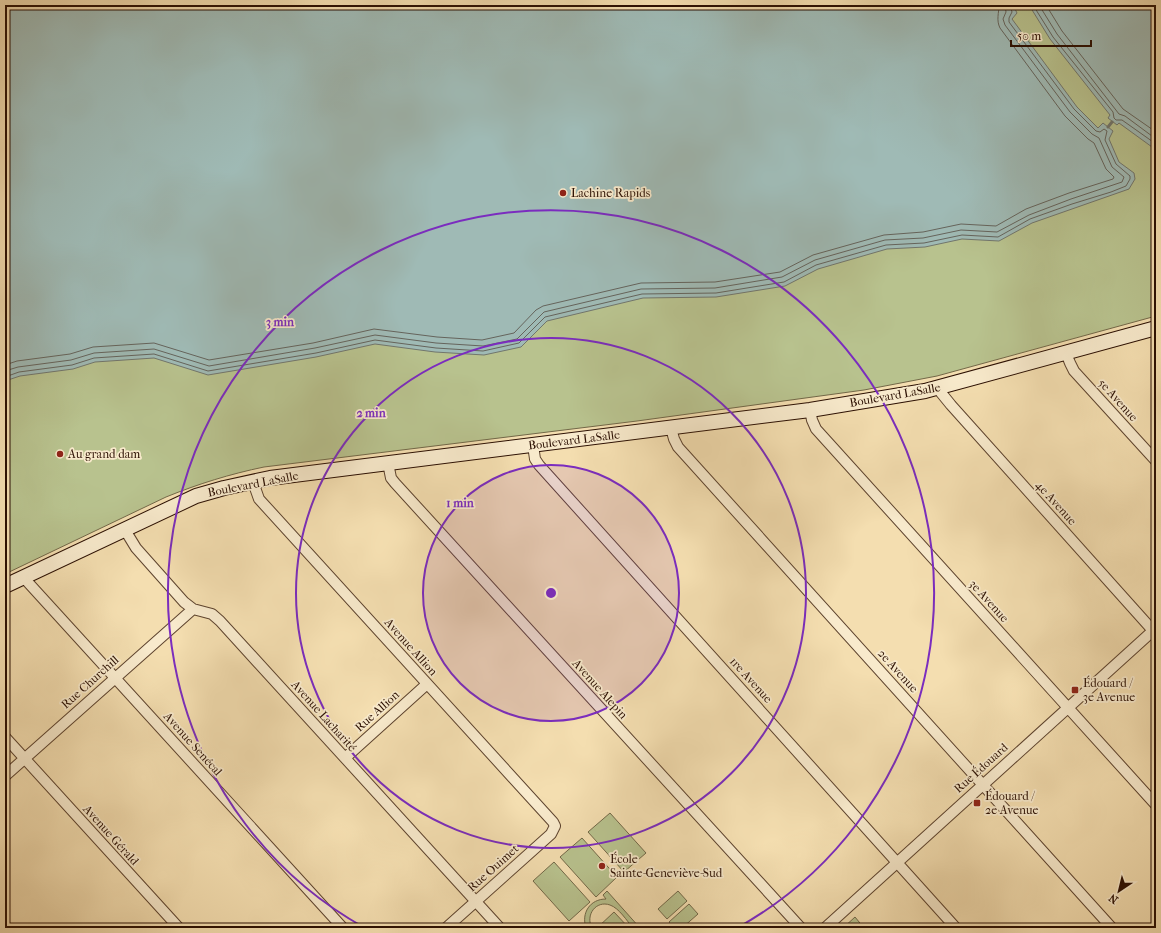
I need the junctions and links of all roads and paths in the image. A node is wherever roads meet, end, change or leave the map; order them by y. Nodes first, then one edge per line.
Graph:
1 (1156, 328) edge
2 (1066, 353) junction
3 (938, 389) junction
4 (810, 410) junction
5 (671, 428) junction
6 (533, 445) junction
7 (1156, 462) edge
8 (388, 463) junction
9 (253, 482) junction
10 (125, 530) junction
11 (24, 578) junction
12 (5, 586) edge
13 (193, 608) junction
14 (1155, 631) edge
15 (115, 678) junction
16 (427, 684) junction
17 (1068, 708) junction
18 (5, 737) edge
19 (345, 758) junction
20 (25, 759) junction
21 (5, 776) edge
22 (982, 785) junction
23 (1156, 805) edge
24 (555, 826) joint
25 (898, 862) junction
26 (476, 902) junction
27 (5, 926) edge
28 (7, 928) edge
29 (179, 928) edge
30 (343, 928) edge
31 (446, 928) edge
32 (500, 928) edge
33 (801, 928) edge
34 (825, 928) edge
35 (956, 928) edge
36 (1112, 928) edge

1 - 2 main road, Boulevard LaSalle
2 - 3 main road, Boulevard LaSalle
2 - 7 street, 5e Avenue
3 - 4 main road, Boulevard LaSalle
3 - 14 street, 4e Avenue
4 - 5 main road, Boulevard LaSalle
4 - 17 street, 3e Avenue
5 - 6 main road, Boulevard LaSalle
5 - 22 street, 2e Avenue
6 - 8 main road, Boulevard LaSalle
6 - 25 street, 1re Avenue
8 - 9 main road, Boulevard LaSalle
8 - 33 street, Avenue Alepin
9 - 10 main road, Boulevard LaSalle
9 - 16 street, Avenue Allion
10 - 11 main road, Boulevard LaSalle
10 - 13 street, Avenue Lacharité
11 - 12 main road, Boulevard LaSalle
11 - 15 street, Avenue Senécal
13 - 15 street, Rue Churchill
13 - 19 street, Avenue Lacharité
14 - 17 street, Rue Édouard
15 - 20 street, Rue Churchill
15 - 30 street, Avenue Senécal
16 - 19 street, Rue Allion
16 - 24 street, Avenue Allion
17 - 22 street, Rue Édouard
17 - 23 street, 3e Avenue
18 - 20 street, Avenue Gérald
19 - 26 street, Avenue Lacharité
20 - 21 street, Rue Churchill
20 - 29 street, Avenue Gérald
22 - 25 street, Rue Édouard
22 - 36 street, 2e Avenue
24 - 26 street, Rue Ouimet
25 - 34 street, Rue Édouard
25 - 35 street, 1re Avenue
26 - 31 street, Rue Ouimet
26 - 32 street, Avenue Lacharité
27 - 28 street

